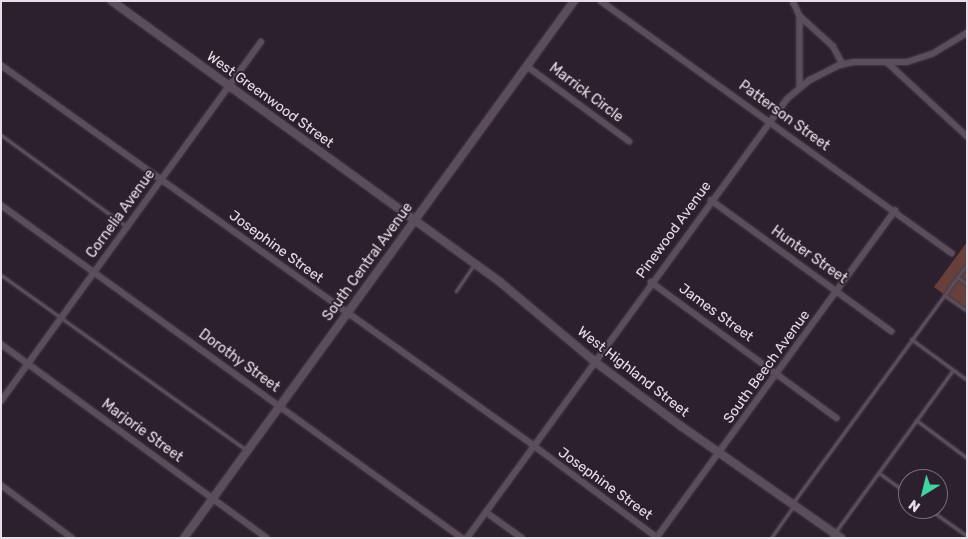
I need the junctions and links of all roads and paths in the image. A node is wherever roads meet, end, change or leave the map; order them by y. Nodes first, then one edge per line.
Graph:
1 (574, 1) edge
2 (601, 1) edge
3 (793, 1) edge
4 (116, 2) edge
5 (800, 16) junction
6 (967, 33) edge
7 (261, 42) dead end
8 (887, 62) junction
9 (843, 64) junction
10 (1, 65) edge
11 (527, 66) junction
12 (229, 86) junction
13 (800, 87) junction
14 (769, 120) junction
15 (1, 135) edge
16 (967, 136) edge
17 (629, 141) dead end
18 (162, 179) junction
19 (711, 200) junction
20 (1, 205) edge
21 (895, 211) junction
22 (414, 220) junction
23 (127, 227) junction
24 (952, 252) dead end
25 (475, 263) junction
26 (967, 264) edge
27 (94, 272) junction
28 (1, 275) edge
29 (957, 277) junction
30 (651, 282) junction
31 (967, 284) edge
32 (456, 291) dead end
33 (838, 291) junction
34 (944, 294) junction
35 (967, 311) edge
36 (346, 313) junction
37 (61, 318) junction
38 (891, 331) dead end
39 (911, 339) junction
40 (1, 344) edge
41 (594, 361) junction
42 (28, 364) junction
43 (953, 370) junction
44 (777, 374) junction
45 (967, 380) edge
46 (1, 401) edge
47 (279, 405) junction
48 (837, 418) dead end
49 (916, 420) junction
50 (532, 447) junction
51 (246, 451) junction
52 (719, 452) junction
53 (967, 458) edge
54 (879, 473) junction
55 (1, 485) edge
56 (898, 487) edge
57 (212, 498) junction
58 (792, 505) junction
59 (486, 512) junction
60 (943, 519) edge
61 (836, 536) edge
62 (967, 536) edge
63 (72, 538) edge
64 (184, 538) edge
65 (267, 538) edge
66 (462, 538) edge
67 (467, 538) edge
68 (522, 538) edge
69 (658, 538) edge
70 (771, 538) edge

1 - 11 street, South Central Avenue
2 - 14 street, Patterson Street
3 - 5 street
4 - 12 street, West Greenwood Street
5 - 9 street
5 - 13 street
6 - 8 street, Pinewood Avenue
7 - 12 street, Cornelia Avenue
8 - 9 street, Pinewood Avenue
8 - 16 street
9 - 13 street, Pinewood Avenue
10 - 18 street, Josephine Street
11 - 17 street, Marrick Circle
11 - 22 street, South Central Avenue
12 - 18 street, Cornelia Avenue
12 - 22 street, West Greenwood Street
13 - 14 street, Pinewood Avenue
14 - 19 street, Pinewood Avenue
14 - 21 street, Patterson Street
15 - 23 lane
18 - 23 street, Cornelia Avenue
18 - 36 street, Josephine Street
19 - 30 street, Pinewood Avenue
19 - 33 street, Hunter Street
20 - 27 street, Dorothy Street
21 - 24 street, Patterson Street
21 - 33 street, South Beech Avenue
22 - 25 street, West Highland Street
22 - 36 street, South Central Avenue
23 - 27 street, Cornelia Avenue
25 - 32 lane
25 - 41 street, West Highland Street
26 - 29 lane
27 - 37 street, Cornelia Avenue
27 - 47 street, Dorothy Street
28 - 37 lane
29 - 31 lane
29 - 34 lane
30 - 41 street, Pinewood Avenue
30 - 44 street, James Street
33 - 38 street, Hunter Street
33 - 44 street, South Beech Avenue
34 - 35 lane
34 - 39 lane
36 - 47 street, South Central Avenue
36 - 50 street, Josephine Street
37 - 42 street, Cornelia Avenue
37 - 51 lane
39 - 43 lane
39 - 58 lane
40 - 42 street, Marjorie Street
41 - 50 street, Pinewood Avenue
41 - 52 street, West Highland Street
42 - 46 street, Cornelia Avenue
42 - 57 street, Marjorie Street
43 - 45 lane
43 - 49 lane
44 - 48 street, James Street
44 - 52 street, South Beech Avenue
47 - 51 street, South Central Avenue
47 - 66 street, Dorothy Street
49 - 53 lane
49 - 54 lane
50 - 59 street, Pinewood Avenue
50 - 69 street, Josephine Street
51 - 57 street, South Central Avenue
52 - 58 street, West Highland Street
52 - 69 street, South Beech Avenue
54 - 56 lane
54 - 61 lane
55 - 63 street
57 - 64 street, South Central Avenue
57 - 65 street, Marjorie Street
58 - 61 street, West Highland Street
58 - 70 lane
59 - 67 street, Pinewood Avenue
59 - 68 street
60 - 62 lane

